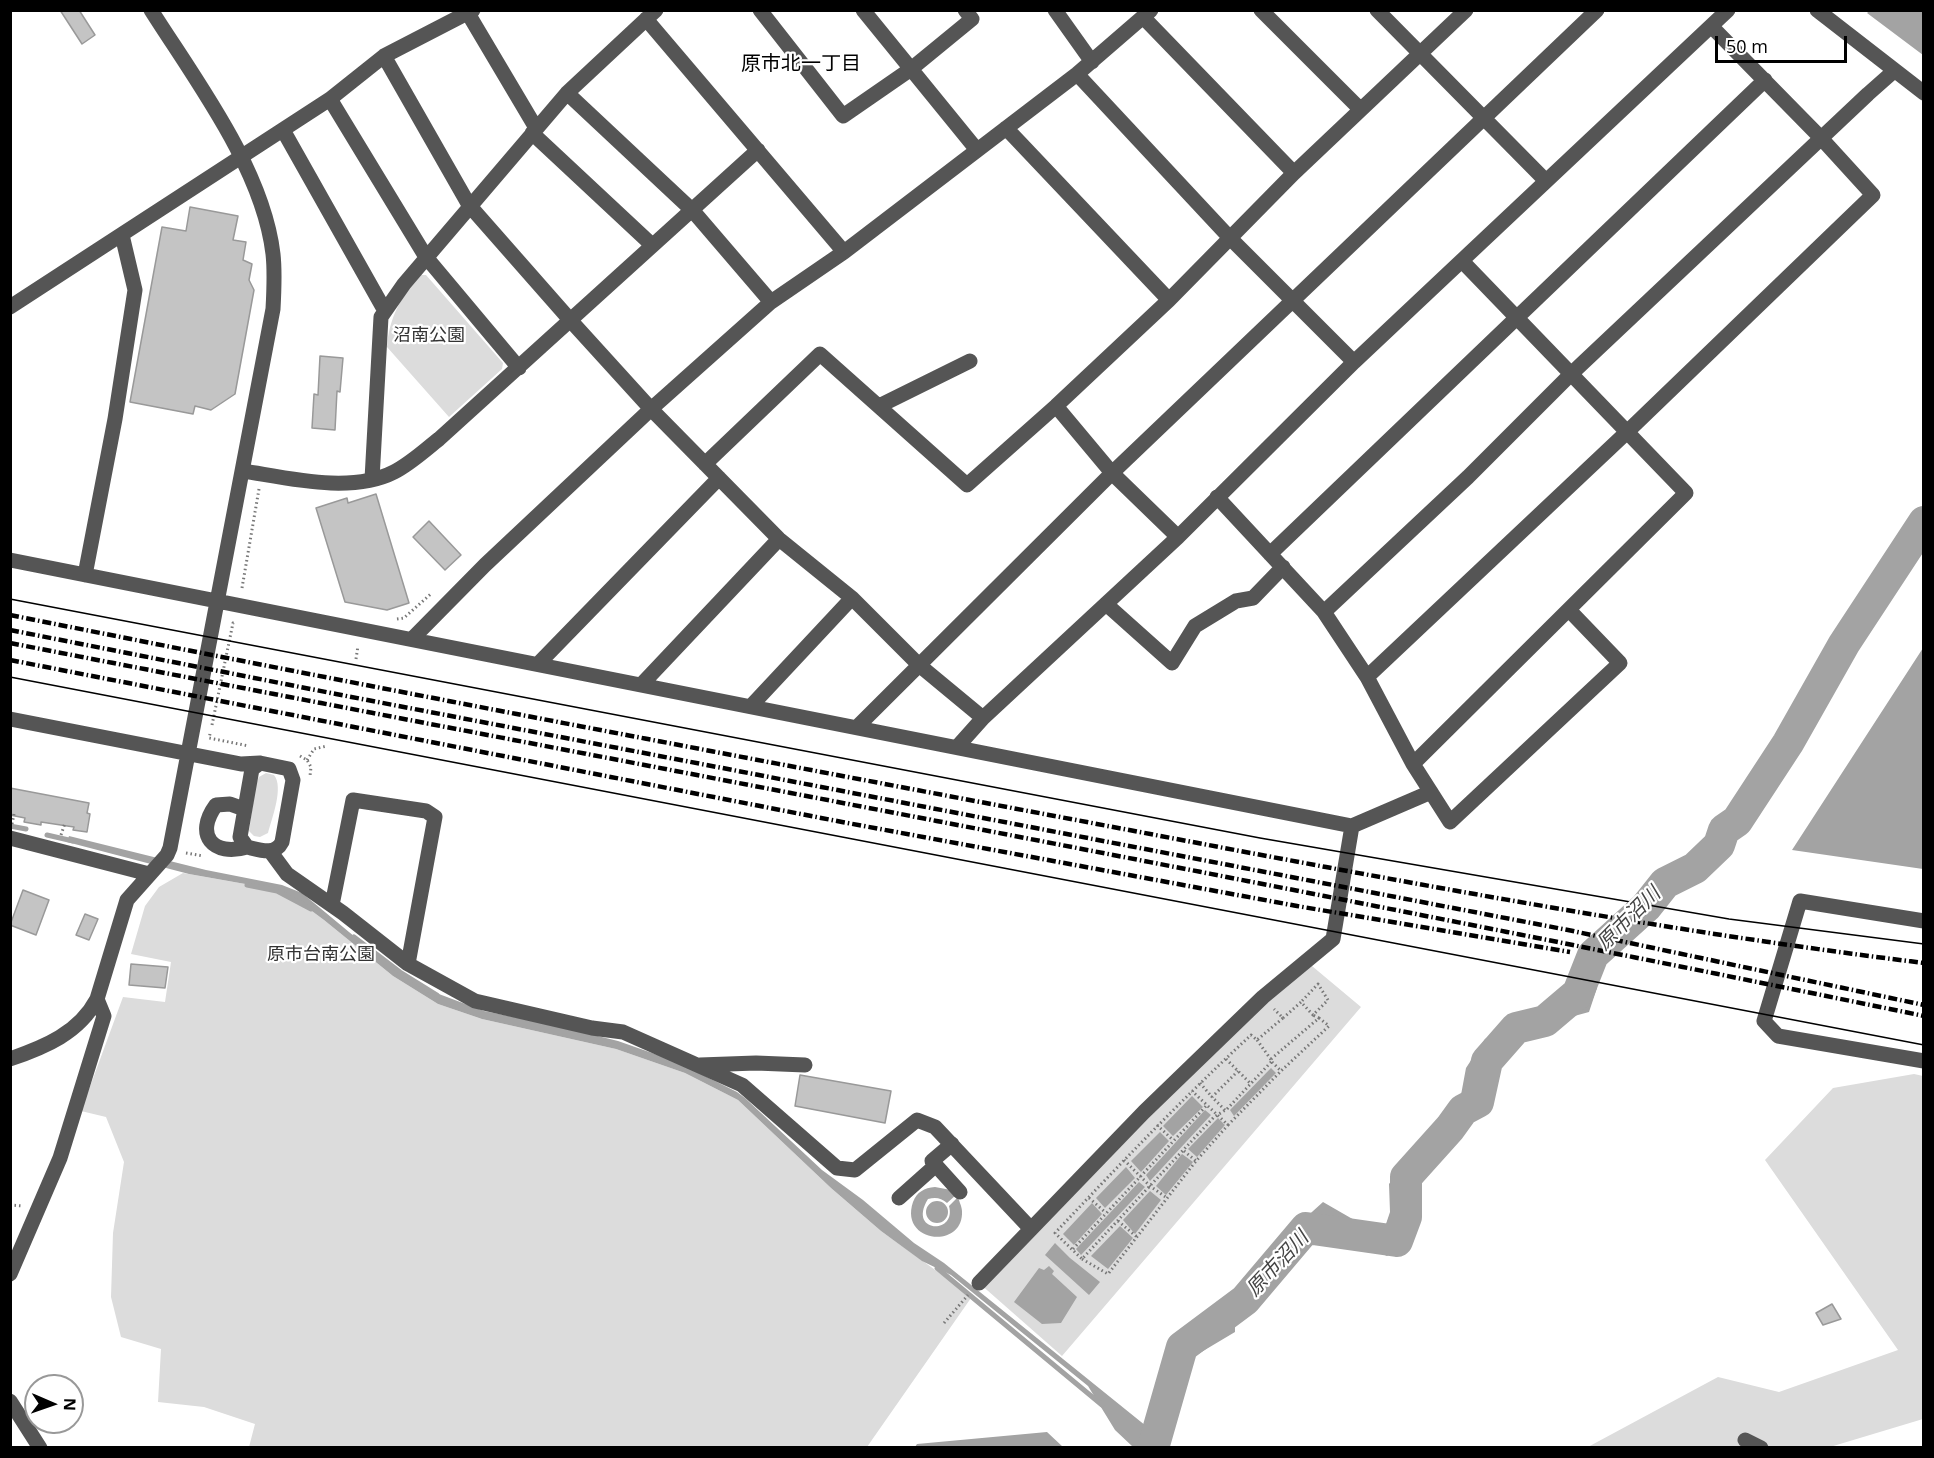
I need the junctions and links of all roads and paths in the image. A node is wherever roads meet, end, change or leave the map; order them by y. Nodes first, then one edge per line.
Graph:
1 (151, 10) edge
2 (760, 10) edge
3 (863, 10) edge
4 (965, 10) edge
5 (1055, 10) edge
6 (1261, 10) edge
7 (1377, 10) edge
8 (1467, 10) edge
9 (1597, 10) edge
10 (1728, 10) edge
11 (1817, 10) edge
12 (469, 12) edge
13 (1147, 14) edge
14 (651, 15) edge
15 (1712, 27) junction
16 (1420, 54) junction
17 (384, 56) junction
18 (1092, 62) junction
19 (910, 69) junction
20 (1894, 71) junction
21 (1077, 74) junction
22 (1765, 81) junction
23 (567, 93) junction
24 (1923, 93) edge
25 (330, 99) junction
26 (1360, 109) junction
27 (1483, 120) junction
28 (1006, 128) junction
29 (283, 130) junction
30 (534, 130) junction
31 (1821, 138) junction
32 (758, 150) junction
33 (977, 150) junction
34 (242, 158) junction
35 (1294, 173) junction
36 (1546, 181) junction
37 (469, 205) junction
38 (693, 211) junction
39 (122, 236) junction
40 (1230, 238) junction
41 (652, 245) junction
42 (844, 252) junction
43 (426, 257) junction
44 (1462, 261) junction
45 (1169, 300) junction
46 (771, 302) junction
47 (1292, 302) junction
48 (11, 308) edge
49 (385, 311) junction
50 (1517, 319) junction
51 (571, 321) junction
52 (970, 361) dead end
53 (1354, 362) junction
54 (519, 368) junction
55 (1570, 375) junction
56 (879, 406) junction
57 (1056, 406) junction
58 (651, 409) junction
59 (1626, 433) junction
60 (705, 464) junction
61 (243, 471) junction
62 (1112, 473) junction
63 (719, 478) junction
64 (372, 479) junction
65 (260, 483) dead end
66 (1217, 497) junction
67 (1178, 537) junction
68 (779, 539) junction
69 (1270, 554) junction
70 (10, 560) edge
71 (1282, 567) junction
72 (85, 575) junction
73 (436, 590) dead end
74 (245, 592) dead end
75 (852, 598) junction
76 (218, 600) junction
77 (1106, 604) junction
78 (1569, 610) junction
79 (1324, 612) junction
80 (390, 620) dead end
81 (239, 622) dead end
82 (412, 639) junction
83 (347, 643) dead end
84 (359, 645) junction
85 (367, 647) dead end
86 (356, 659) dead end
87 (539, 663) junction
88 (919, 666) junction
89 (1366, 677) junction
90 (642, 684) junction
91 (751, 706) junction
92 (983, 718) junction
93 (10, 719) edge
94 (857, 727) junction
95 (327, 746) dead end
96 (958, 746) junction
97 (255, 747) dead end
98 (188, 754) junction
99 (290, 754) dead end
100 (307, 760) junction
101 (260, 763) junction
102 (241, 764) junction
103 (1413, 764) junction
104 (250, 777) junction
105 (309, 778) dead end
106 (1431, 792) junction
107 (244, 809) junction
108 (1352, 826) junction
109 (10, 838) edge
110 (247, 847) junction
111 (270, 851) junction
112 (149, 874) junction
113 (332, 906) junction
114 (1923, 921) edge
115 (408, 964) junction
116 (1263, 997) junction
117 (97, 999) junction
118 (1301, 1002) junction
119 (1313, 1015) junction
120 (1283, 1018) junction
121 (1319, 1018) junction
122 (1257, 1040) junction
123 (12, 1056) edge
124 (1226, 1059) junction
125 (1271, 1060) junction
126 (1923, 1062) edge
127 (694, 1065) junction
128 (805, 1065) dead end
129 (1238, 1071) junction
130 (1281, 1071) junction
131 (1200, 1083) junction
132 (1251, 1084) junction
133 (1192, 1091) junction
134 (1212, 1097) junction
135 (1207, 1105) junction
136 (1225, 1110) junction
137 (1217, 1115) junction
138 (1157, 1125) junction
139 (1228, 1125) junction
140 (1173, 1140) junction
141 (952, 1144) junction
142 (1183, 1150) junction
143 (931, 1159) junction
144 (1124, 1160) junction
145 (1196, 1161) junction
146 (1140, 1176) junction
147 (1150, 1186) junction
148 (960, 1192) dead end
149 (898, 1198) dead end
150 (1088, 1198) junction
151 (1167, 1198) junction
152 (1106, 1212) junction
153 (1118, 1221) junction
154 (1031, 1229) junction
155 (1137, 1237) junction
156 (1073, 1250) junction
157 (1082, 1259) junction
158 (10, 1274) edge
159 (979, 1283) dead end
160 (962, 1302) dead end
161 (944, 1323) dead end
162 (10, 1401) edge
163 (1745, 1440) dead end
164 (40, 1448) edge
165 (1761, 1448) edge

1 - 34 street
2 - 19 street
3 - 19 street
4 - 19 street
5 - 18 street
6 - 26 street
7 - 16 street
8 - 16 street
9 - 27 street
10 - 15 street
11 - 20 street
12 - 17 street
12 - 30 street
13 - 18 street
13 - 35 street
14 - 23 street
14 - 32 street
15 - 22 street
15 - 36 street
16 - 26 street
16 - 27 street
17 - 25 street
17 - 37 street
18 - 21 street
19 - 33 street
20 - 24 street
20 - 31 street
21 - 28 street
21 - 40 street
22 - 31 street
22 - 50 street
23 - 30 street
23 - 38 street
25 - 29 street
25 - 43 street
26 - 35 street
27 - 36 street
27 - 47 street
28 - 33 street
28 - 45 street
29 - 34 street
29 - 49 street
30 - 37 street
30 - 41 street
31 - 55 street
31 - 59 street
32 - 38 street
32 - 42 street
33 - 42 street
34 - 39 street
34 - 61 street
35 - 40 street
36 - 44 street
37 - 43 street
37 - 51 street
38 - 41 street
38 - 46 street
39 - 48 street
39 - 72 street
40 - 45 street
40 - 47 street
41 - 51 street
42 - 46 street
43 - 49 street
43 - 54 street
44 - 50 street
44 - 53 street
45 - 57 street
46 - 58 street
47 - 53 street
47 - 62 street
49 - 64 street
50 - 55 street
50 - 69 street
51 - 54 street
51 - 58 street
52 - 56 street
53 - 66 street
54 - 64 street
55 - 59 street
55 - 79 street
56 - 57 street
56 - 60 street
57 - 62 street
58 - 60 street
58 - 82 street
59 - 78 street
59 - 89 street
60 - 63 street
61 - 64 street
61 - 76 street
62 - 67 street
62 - 88 street
63 - 68 street
63 - 87 street
65 - 74 path
66 - 67 street
66 - 69 street
67 - 77 street
68 - 75 street
68 - 90 street
69 - 71 street
70 - 72 street
71 - 77 street
71 - 79 street
72 - 76 street
73 - 80 path
75 - 88 street
75 - 91 street
76 - 82 street
76 - 98 street
77 - 92 street
78 - 103 street
78 - 106 street
79 - 89 street
81 - 97 path
82 - 87 street
83 - 84 path
84 - 85 path
84 - 86 path
87 - 90 street
88 - 92 street
88 - 94 street
89 - 103 street
90 - 91 street
91 - 94 street
92 - 96 street
93 - 98 street
94 - 96 street
95 - 100 path
96 - 108 street
98 - 102 street
98 - 112 street
99 - 100 path
100 - 105 path
101 - 102 street
101 - 104 street
101 - 111 street
102 - 104 street
103 - 106 street
104 - 107 street
106 - 108 street
107 - 110 street
107 - 110 street
108 - 116 street
109 - 112 street
110 - 111 street
111 - 113 street
112 - 117 street
113 - 115 street
113 - 115 street
114 - 126 street
115 - 127 street
116 - 120 path
116 - 154 street
117 - 123 street
117 - 158 street
118 - 119 path
118 - 119 path
118 - 120 path
119 - 121 path
120 - 122 path
121 - 125 path
121 - 130 path
122 - 124 path
122 - 125 path
124 - 129 path
124 - 131 path
125 - 130 path
125 - 132 path
127 - 128 street
127 - 141 street
129 - 132 path
129 - 134 path
130 - 139 path
131 - 133 path
131 - 134 path
132 - 136 path
133 - 135 path
133 - 138 path
134 - 136 path
135 - 137 path
135 - 140 path
136 - 137 path
137 - 139 path
137 - 142 path
138 - 140 path
138 - 144 path
139 - 145 path
140 - 146 path
141 - 143 street
141 - 154 street
142 - 145 path
142 - 147 path
143 - 148 street
143 - 149 street
144 - 146 path
144 - 150 path
145 - 151 path
146 - 147 path
146 - 152 path
147 - 151 path
147 - 153 path
150 - 152 path
150 - 156 path
151 - 155 path
152 - 156 path
153 - 155 path
153 - 157 path
154 - 159 street
155 - 157 path
156 - 157 path
160 - 161 path
162 - 164 street
163 - 165 street

